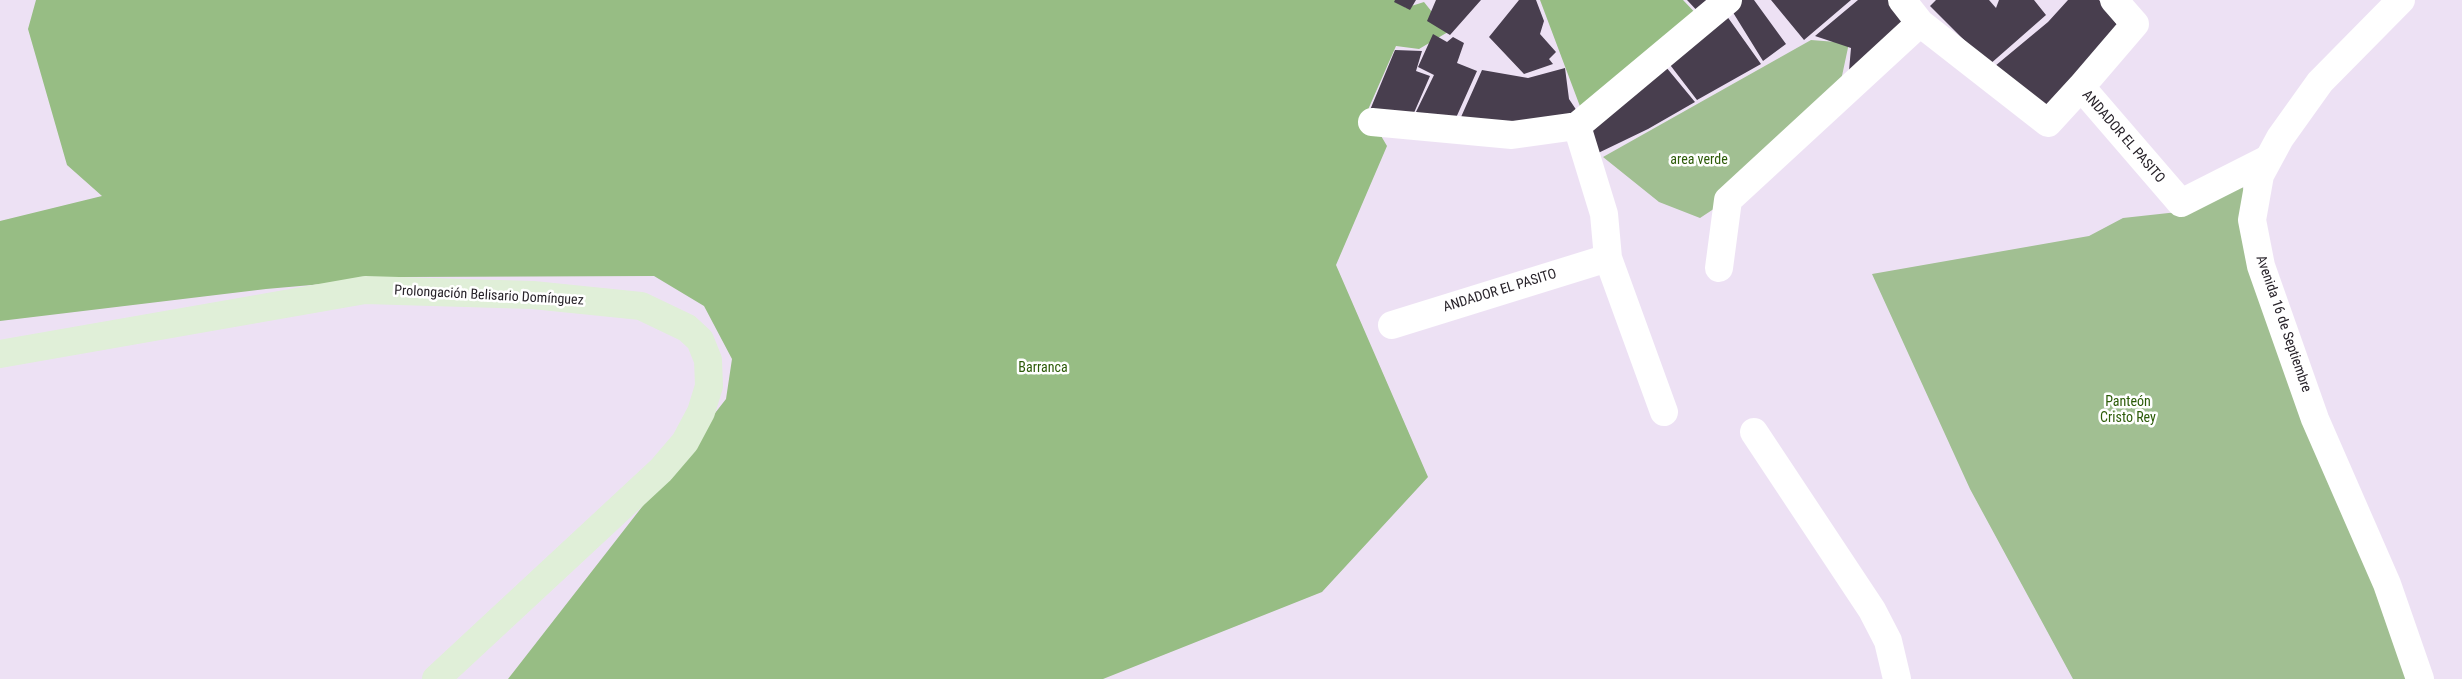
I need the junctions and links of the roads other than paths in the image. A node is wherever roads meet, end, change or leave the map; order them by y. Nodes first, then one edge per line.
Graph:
1 (1728, 0) edge
2 (1902, 0) edge
3 (2114, 0) edge
4 (2401, 0) edge
5 (1920, 23) junction
6 (2081, 87) junction
7 (1372, 122) dead end
8 (1577, 126) junction
9 (2268, 159) junction
10 (1608, 258) junction
11 (1719, 268) dead end
12 (1392, 325) dead end
13 (0, 354) edge
14 (1664, 412) dead end
15 (1754, 432) dead end
16 (436, 679) edge
17 (1897, 679) edge
18 (2420, 679) edge

1 - 8 street
2 - 5 street, ANDADOR EL PASITO
3 - 6 street
4 - 9 street, Avenida 16 de Septiembre
5 - 6 street, ANDADOR EL PASITO
5 - 11 street
6 - 9 street, ANDADOR EL PASITO
7 - 8 street
8 - 10 street
9 - 18 street, Avenida 16 de Septiembre
10 - 12 street, ANDADOR EL PASITO
10 - 14 street
13 - 16 main road, Prolongación Belisario Domínguez
15 - 17 street

